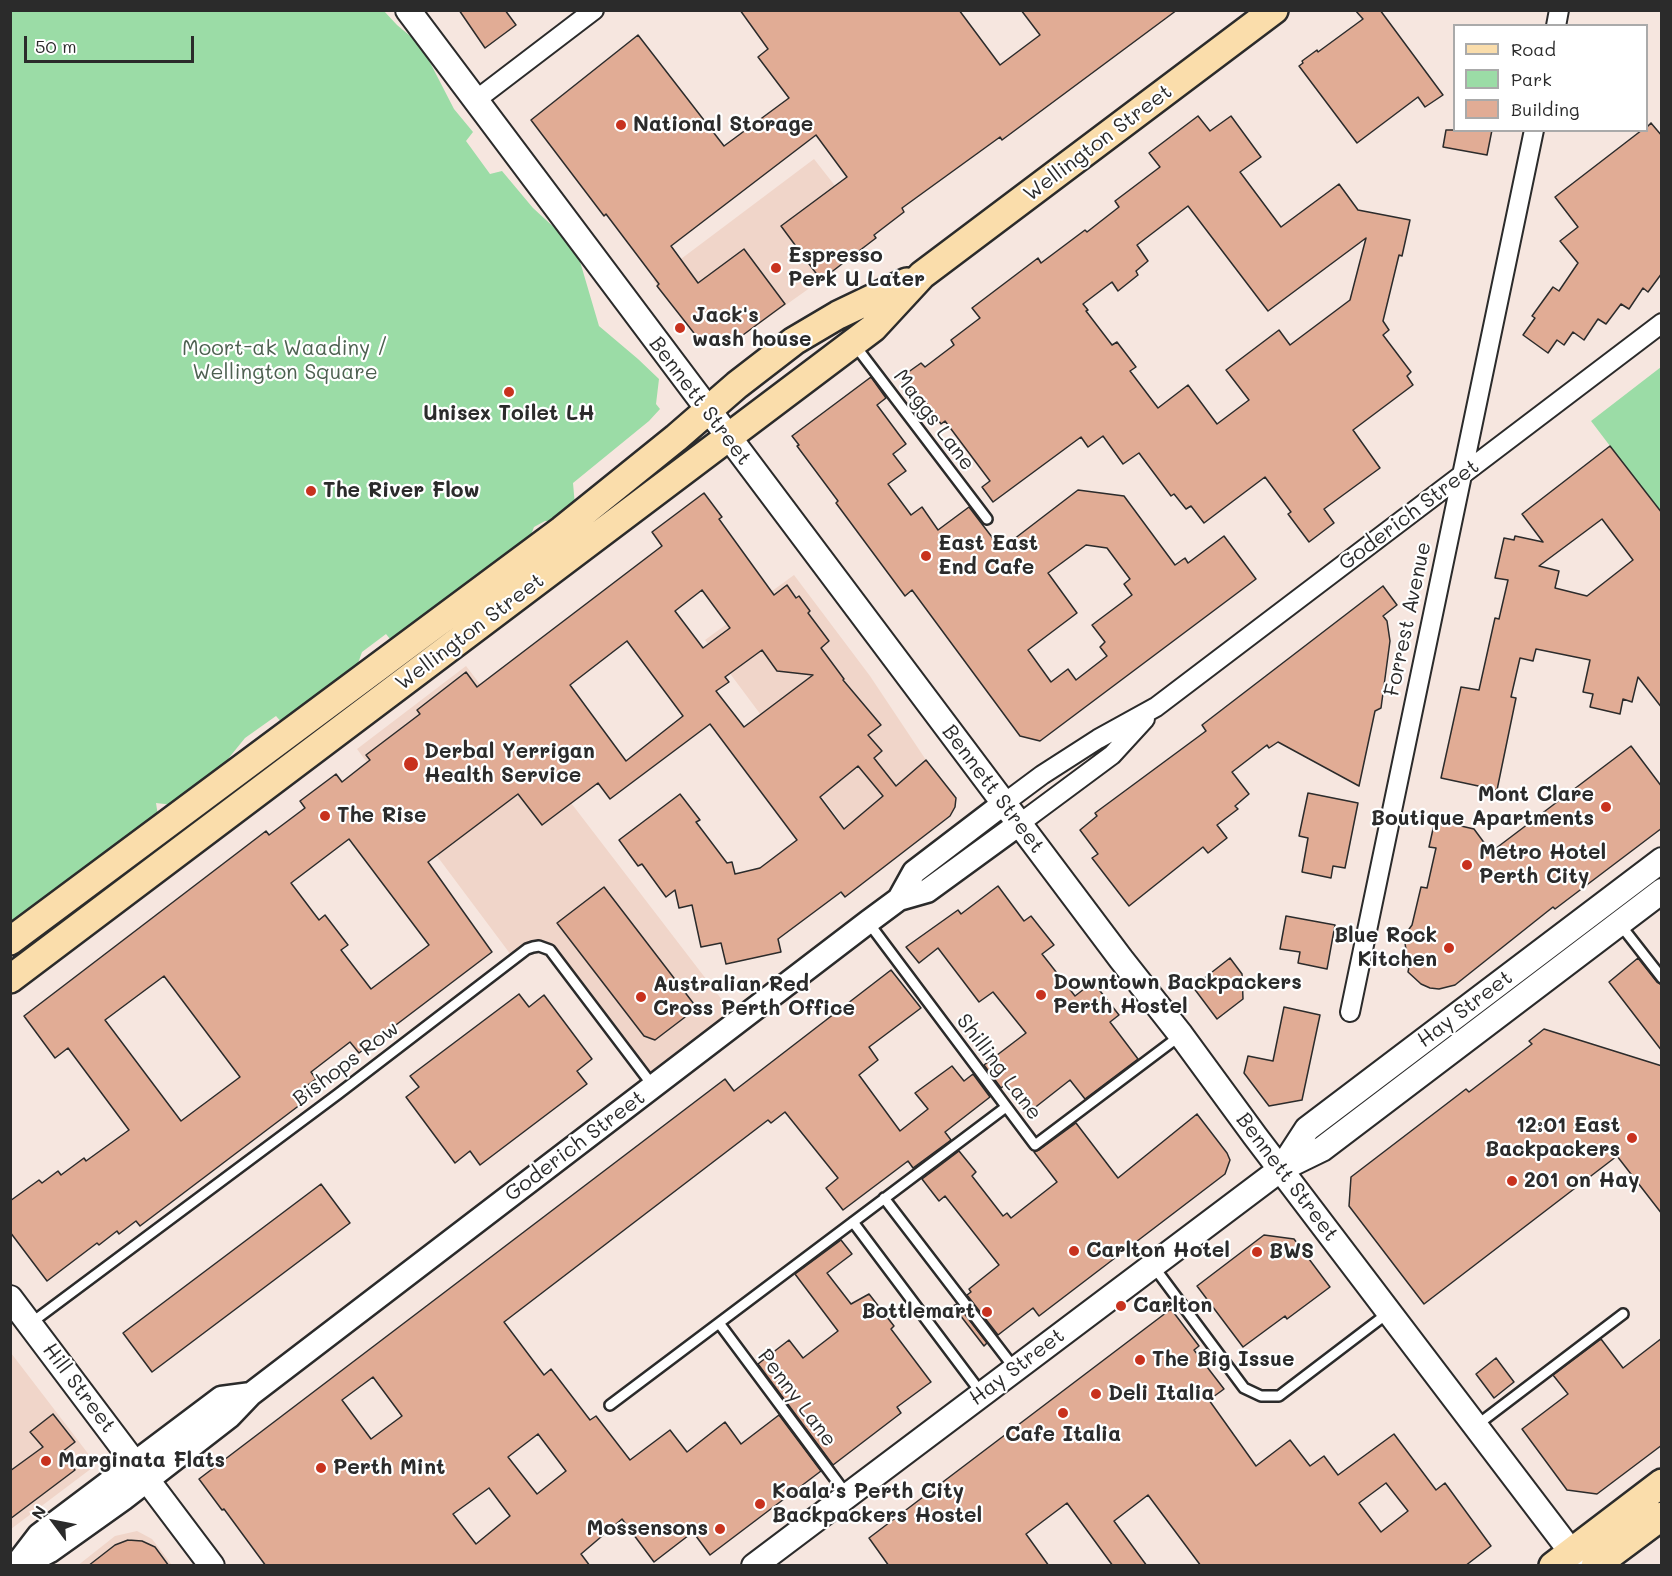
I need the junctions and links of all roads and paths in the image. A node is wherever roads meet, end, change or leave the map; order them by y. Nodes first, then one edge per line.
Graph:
1 (408, 10) edge
2 (594, 10) edge
3 (1274, 10) edge
4 (476, 100) junction
5 (1534, 132) edge
6 (922, 275) junction
7 (1662, 323) edge
8 (852, 342) junction
9 (708, 411) junction
10 (728, 438) junction
11 (1460, 477) junction
12 (987, 519) dead end
13 (1156, 707) junction
14 (1003, 804) junction
15 (1019, 824) junction
16 (1662, 860) edge
17 (1662, 891) edge
18 (899, 899) junction
19 (868, 922) junction
20 (1619, 923) junction
21 (10, 941) edge
22 (1662, 978) edge
23 (10, 979) edge
24 (1350, 1012) dead end
25 (1181, 1035) junction
26 (653, 1086) junction
27 (1006, 1107) junction
28 (1281, 1169) junction
29 (884, 1198) junction
30 (853, 1222) junction
31 (1152, 1265) junction
32 (10, 1298) edge
33 (1389, 1312) junction
34 (1623, 1314) dead end
35 (719, 1323) junction
36 (30, 1324) junction
37 (1015, 1369) junction
38 (982, 1394) junction
39 (610, 1406) dead end
40 (1476, 1426) junction
41 (141, 1471) junction
42 (1662, 1483) edge
43 (847, 1495) junction
44 (1662, 1516) edge
45 (1568, 1561) edge
46 (16, 1566) edge
47 (21, 1566) edge
48 (212, 1566) edge
49 (754, 1566) edge
50 (1596, 1566) edge

1 - 4 main road, Bennett Street
2 - 4 street
3 - 6 main road, Wellington Street
4 - 9 main road, Bennett Street
5 - 11 street, Forrest Avenue
6 - 8 main road, Wellington Street
6 - 9 main road, Wellington Street
7 - 11 street, Goderich Street
8 - 10 main road, Wellington Street
8 - 12 lane, Maggs Lane
9 - 10 main road, Bennett Street
9 - 21 main road, Wellington Street
10 - 14 main road, Bennett Street
10 - 23 main road, Wellington Street
11 - 13 street, Goderich Street
11 - 24 street, Forrest Avenue
13 - 14 street, Goderich Street
13 - 15 street, Goderich Street
14 - 15 main road, Bennett Street
14 - 18 street, Goderich Street
15 - 18 street, Goderich Street
15 - 25 main road, Bennett Street
16 - 28 main road, Hay Street
17 - 20 main road, Hay Street
18 - 19 street, Goderich Street
19 - 26 street, Goderich Street
19 - 27 lane, Shilling Lane
20 - 22 lane
20 - 28 main road, Hay Street
25 - 27 lane, Shilling Lane
25 - 28 main road, Bennett Street
26 - 36 lane, Bishops Row
26 - 41 street, Goderich Street
27 - 29 lane
28 - 31 main road, Hay Street
28 - 33 main road, Bennett Street
29 - 30 lane
29 - 37 lane
30 - 35 lane
30 - 38 lane
31 - 33 lane
31 - 37 main road, Hay Street
32 - 36 main road, Hill Street
33 - 40 main road, Bennett Street
34 - 40 lane
35 - 39 lane
35 - 43 lane, Penny Lane
36 - 41 main road, Hill Street
37 - 38 main road, Hay Street
38 - 43 main road, Hay Street
40 - 45 main road, Bennett Street
41 - 46 street, Goderich Street
41 - 47 street, Goderich Street
41 - 48 main road, Hill Street
42 - 45 main road
43 - 49 main road, Hay Street
44 - 50 main road

